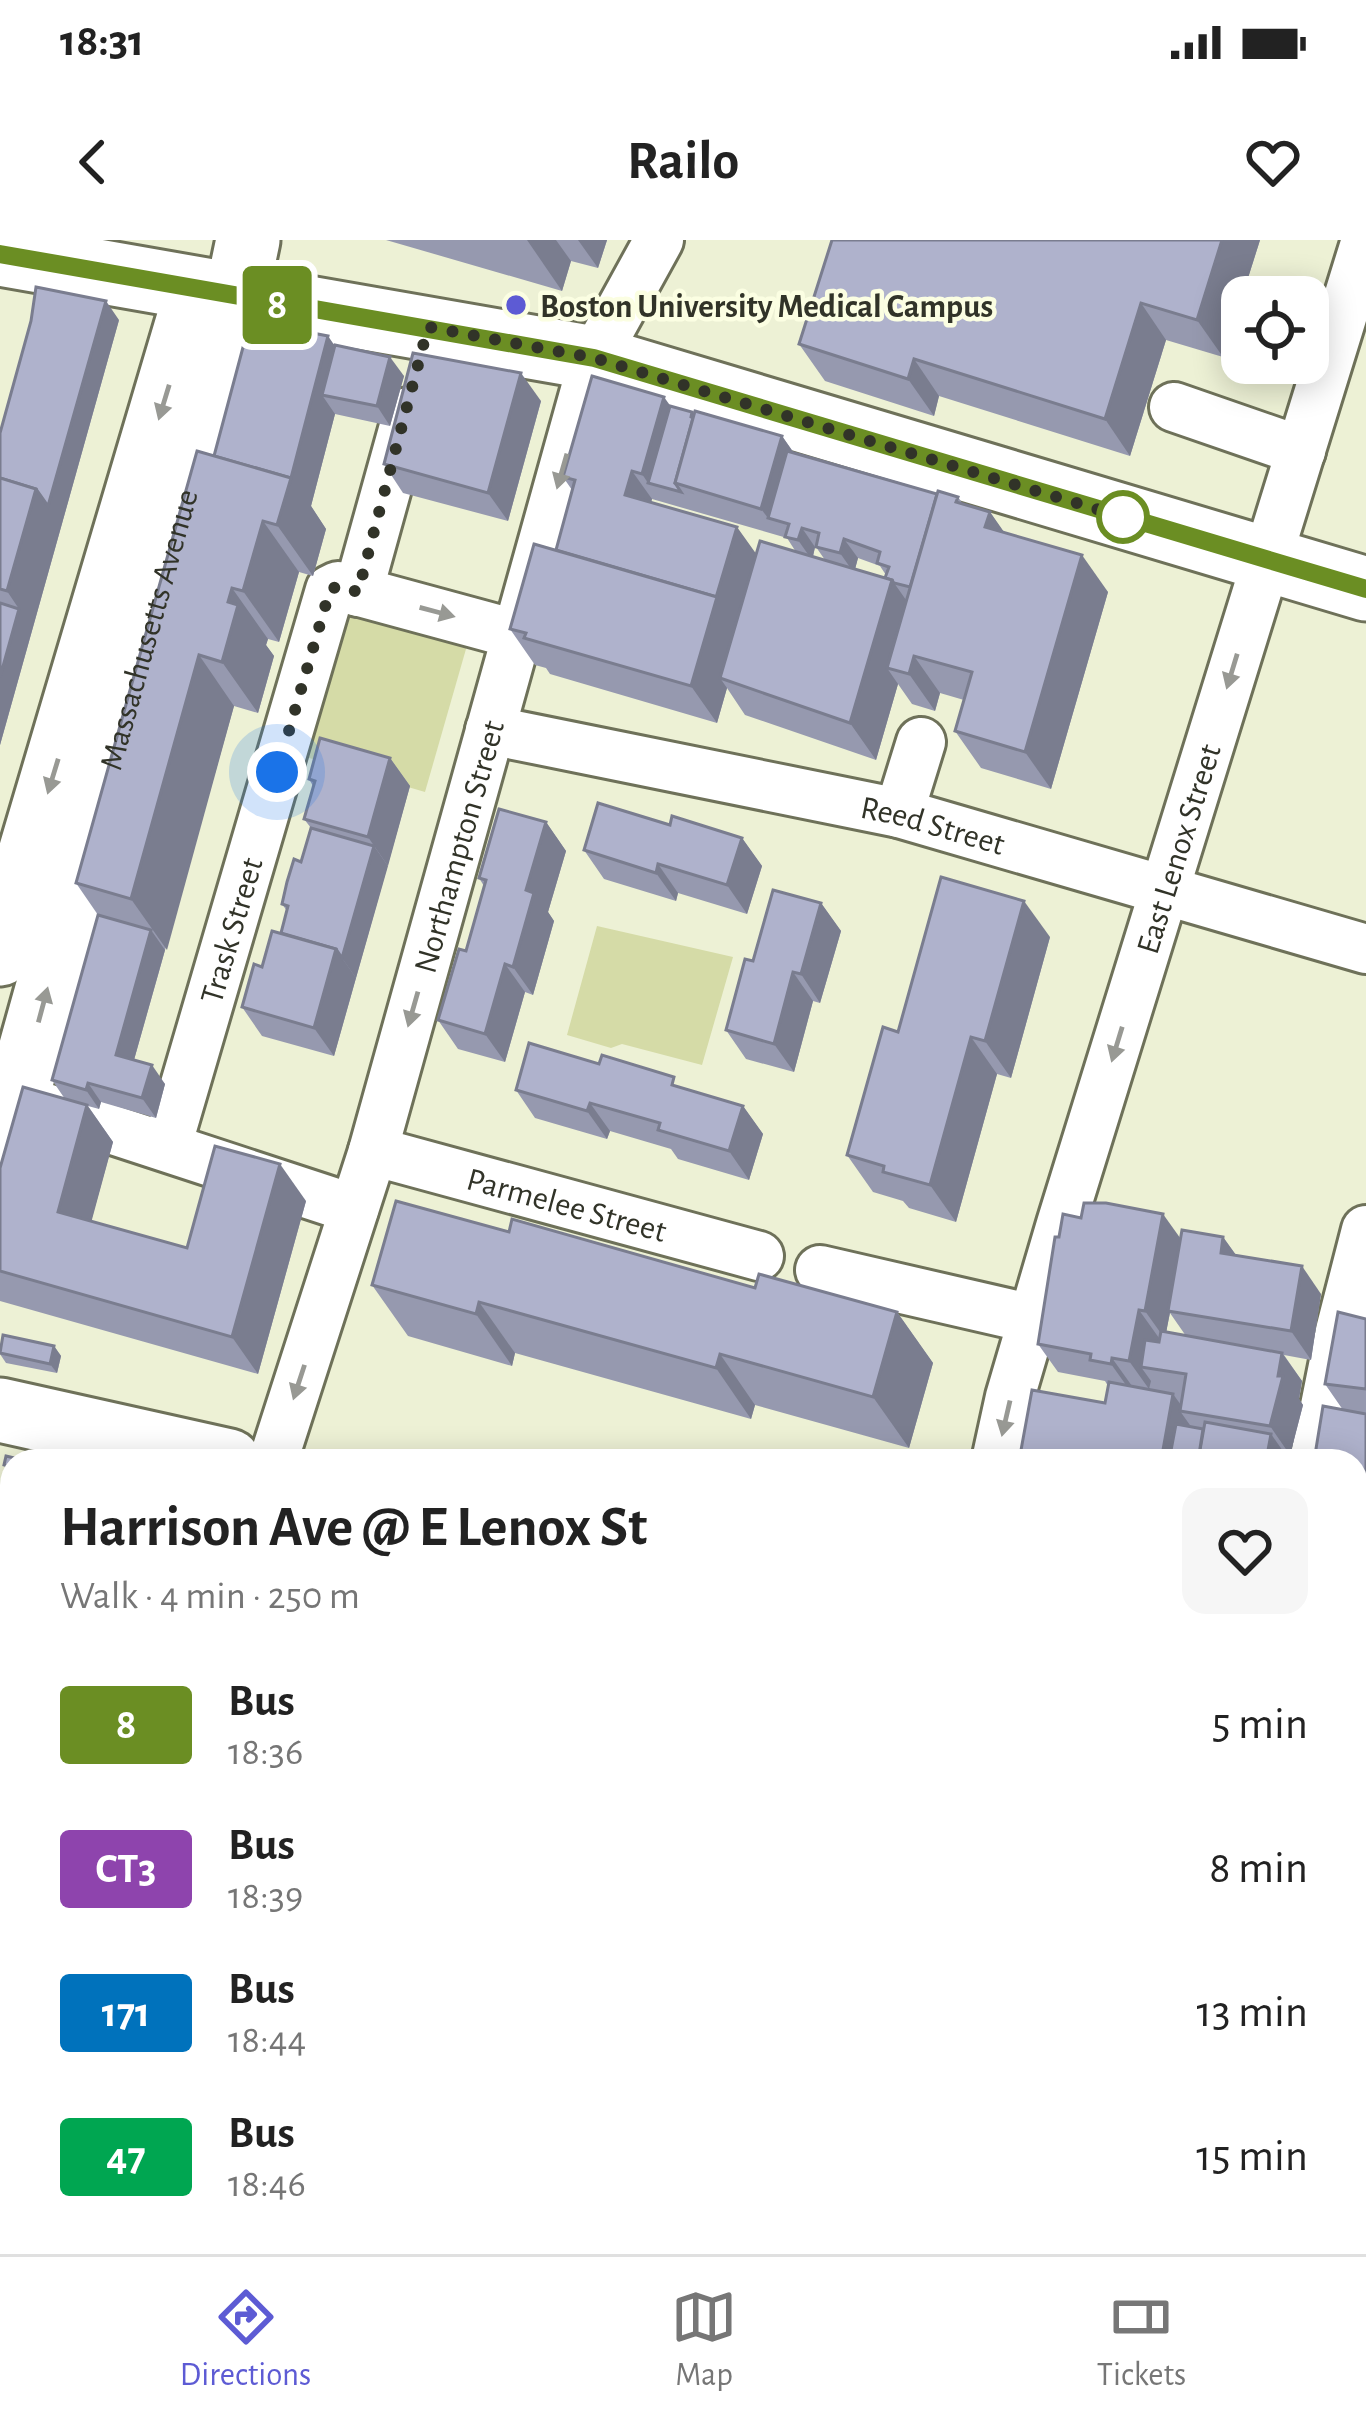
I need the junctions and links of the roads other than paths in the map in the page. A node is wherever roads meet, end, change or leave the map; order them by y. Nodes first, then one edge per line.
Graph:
1 (658, 240) edge
2 (1366, 240) edge
3 (3, 265) edge
4 (222, 267) edge
5 (428, 327) junction
6 (594, 358) junction
7 (1174, 407) dead end
8 (1301, 451) junction
9 (1268, 560) junction
10 (1366, 589) edge
11 (358, 592) junction
12 (515, 634) junction
13 (490, 730) junction
14 (921, 742) dead end
15 (899, 813) junction
16 (1165, 888) junction
17 (1366, 949) edge
18 (0, 954) edge
19 (8, 1129) edge
20 (167, 1146) junction
21 (373, 1151) junction
22 (354, 1210) junction
23 (1366, 1230) edge
24 (759, 1256) dead end
25 (820, 1270) dead end
26 (1034, 1318) junction
27 (0, 1410) edge
28 (175, 1449) edge
29 (277, 1449) edge
30 (999, 1449) edge
31 (1316, 1449) edge

1 - 6 street, Northampton Street
2 - 8 street, East Lenox Street
3 - 4 main road
4 - 5 main road
4 -> 18 main road, Massachusetts Avenue
19 -> 4 main road, Massachusetts Avenue
5 - 6 main road
5 - 11 street
6 - 9 main road
6 -> 12 street, Northampton Street
7 - 8 street
8 - 9 street, East Lenox Street
9 - 10 main road
9 -> 16 street, East Lenox Street
11 -> 12 street
11 - 20 street, Trask Street
12 - 13 street, Northampton Street
13 - 15 street, Reed Street
13 -> 21 street, Northampton Street
14 - 15 street
15 - 16 street, Reed Street
16 - 17 street, Reed Street
16 -> 26 street, East Lenox Street
19 - 20 street
20 - 22 street
21 - 22 street, Northampton Street
21 - 24 street, Parmelee Street
22 -> 29 street, Northampton Street
23 - 31 street
25 - 26 street
26 -> 30 street, East Lenox Street
27 - 28 main road

